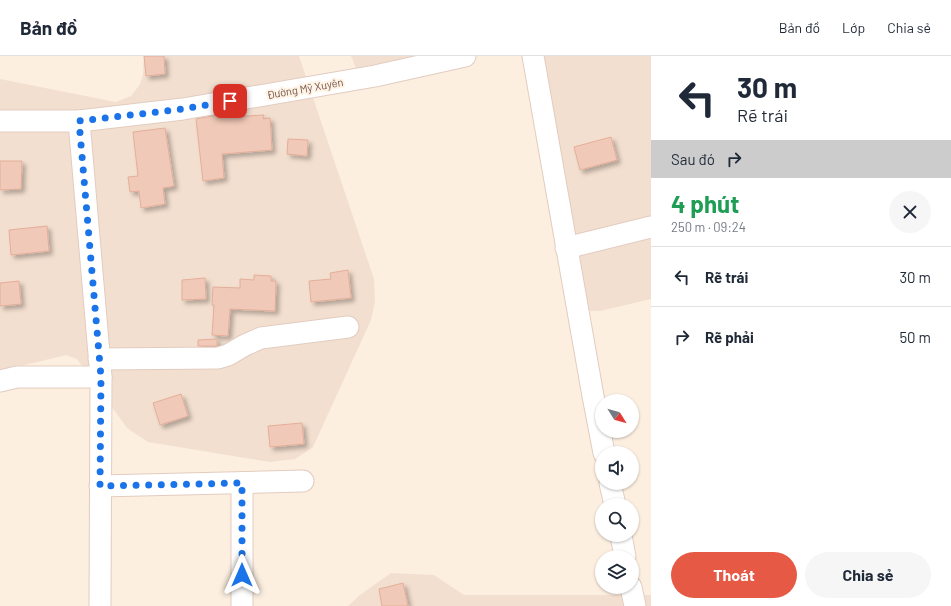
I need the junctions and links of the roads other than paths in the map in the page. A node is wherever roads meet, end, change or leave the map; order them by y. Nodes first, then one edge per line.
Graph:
1 (465, 56) edge
2 (532, 56) edge
3 (0, 121) edge
4 (79, 121) junction
5 (651, 226) edge
6 (566, 248) junction
7 (348, 326) dead end
8 (100, 368) junction
9 (0, 380) edge
10 (603, 446) edge
11 (303, 481) dead end
12 (242, 483) junction
13 (100, 486) junction
14 (632, 594) edge
15 (100, 606) edge
16 (242, 606) edge
17 (635, 606) edge

1 - 4 street, Đường Mỹ Xuyên
2 - 6 street
3 - 4 street, Đường Mỹ Xuyên
4 - 8 street
5 - 6 street
6 - 10 street
7 - 8 street
8 - 9 street
8 - 13 street
11 - 12 street
12 - 13 street
12 - 16 street
13 - 15 street
14 - 17 street

